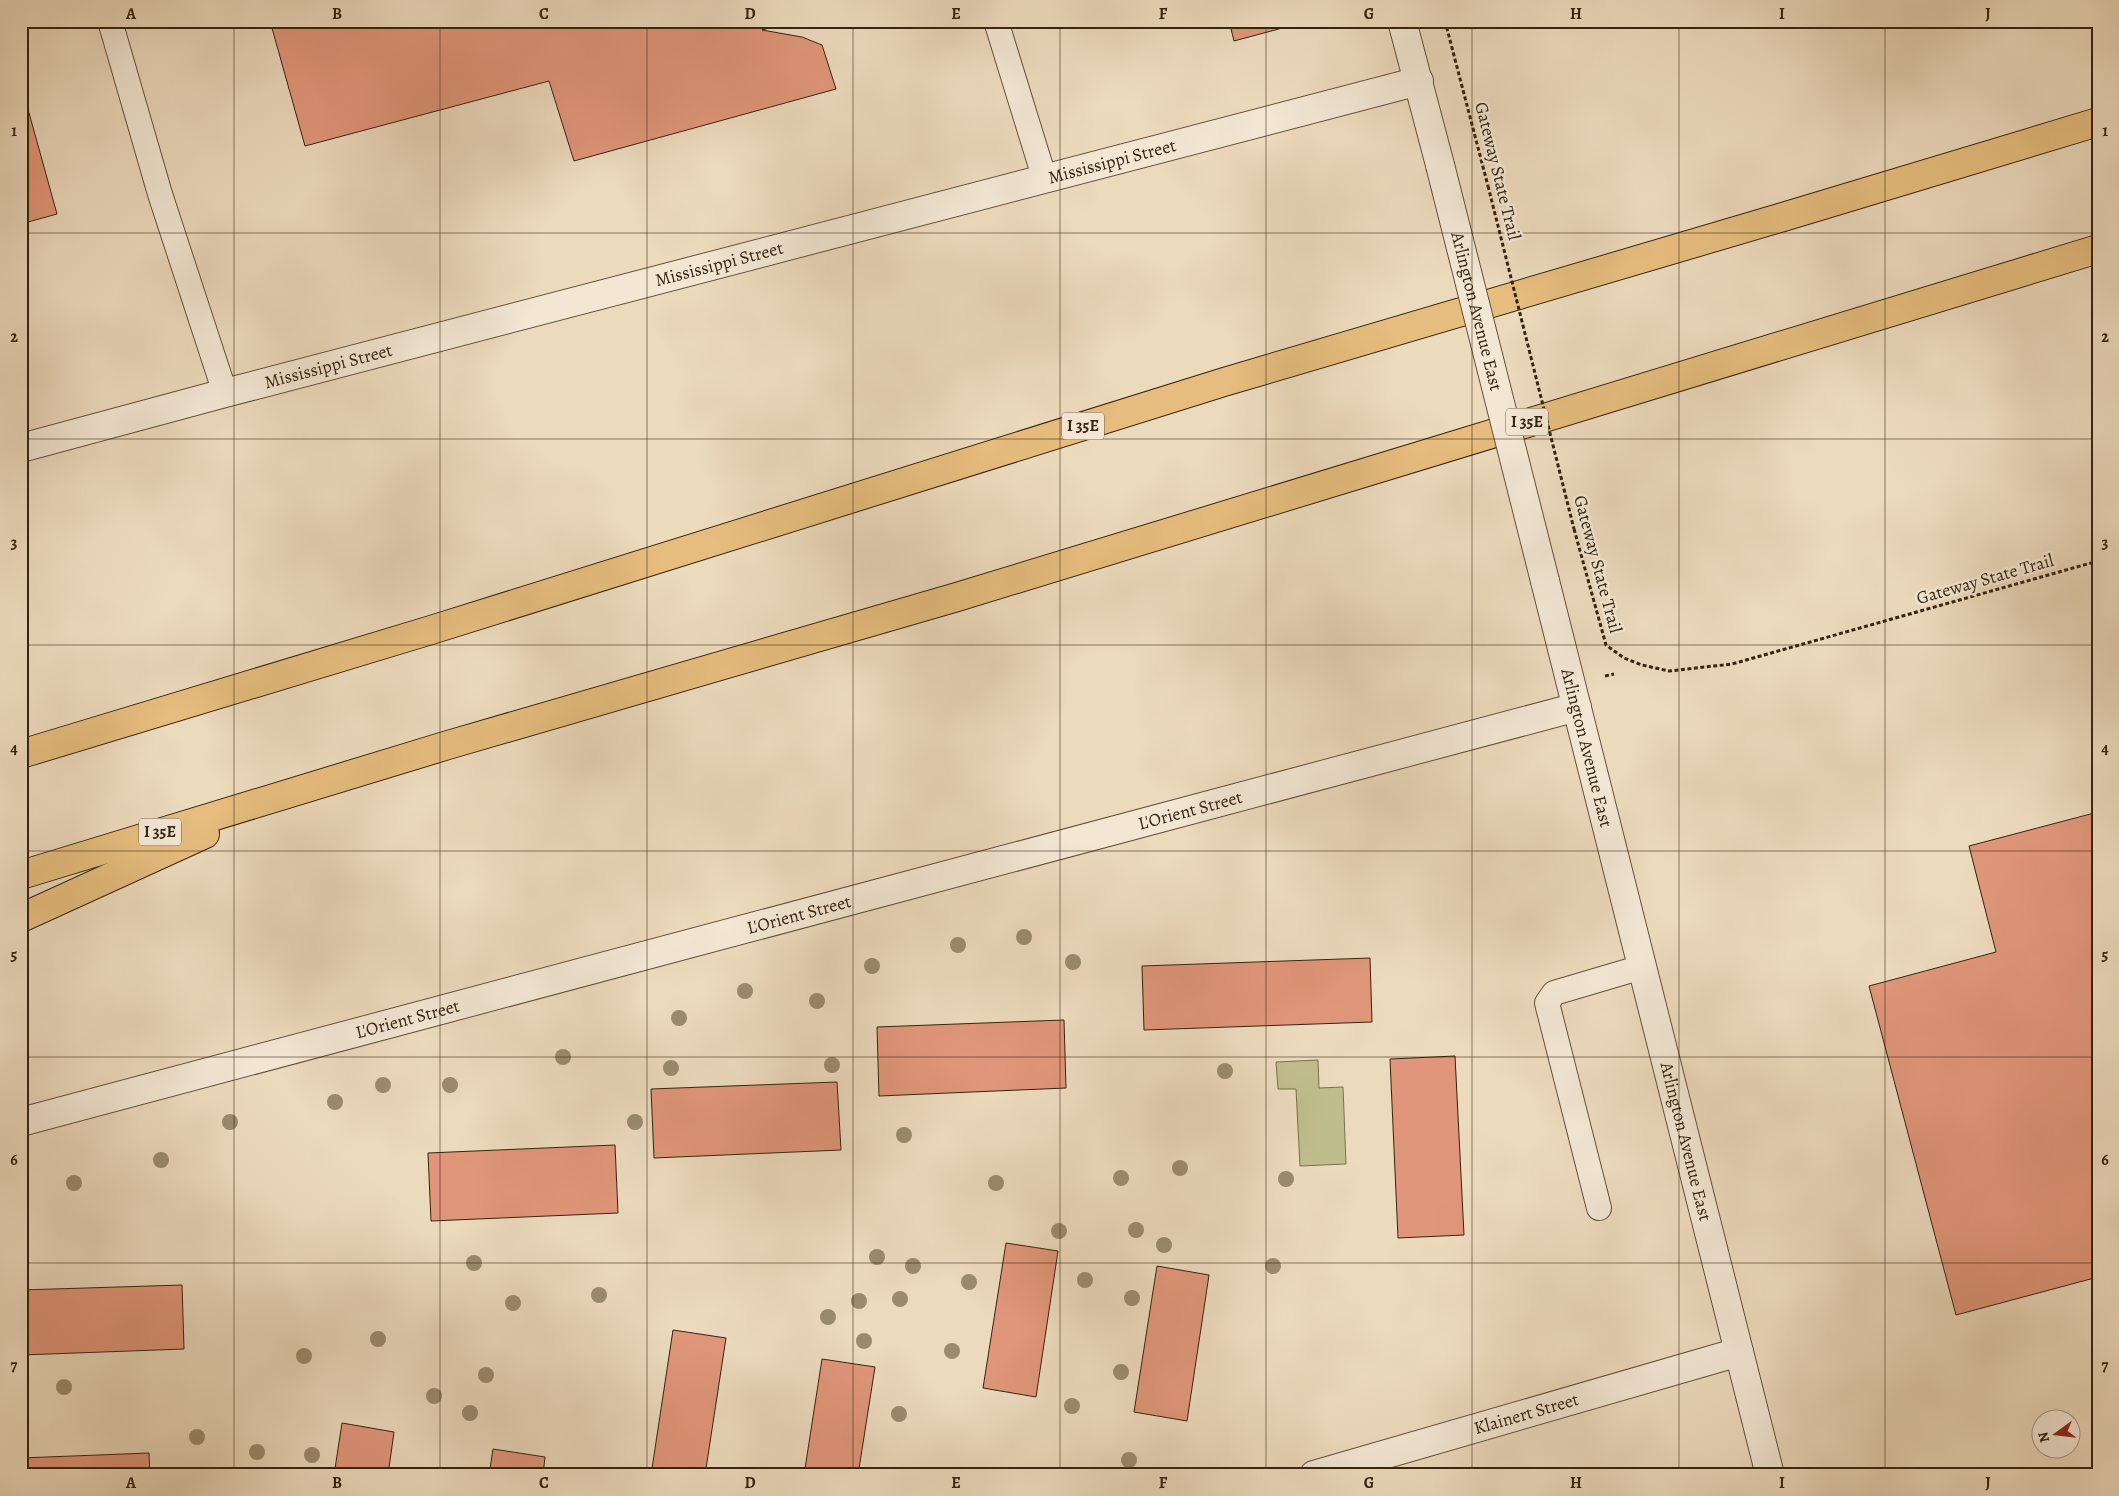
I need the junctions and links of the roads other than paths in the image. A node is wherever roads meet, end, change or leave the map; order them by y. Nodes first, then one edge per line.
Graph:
1 (110, 21) edge
2 (996, 21) edge
3 (1402, 21) edge
4 (1419, 81) junction
5 (2098, 122) edge
6 (1045, 180) junction
7 (2098, 249) edge
8 (225, 393) junction
9 (21, 448) edge
10 (1577, 707) junction
11 (21, 754) edge
12 (299, 790) junction
13 (21, 875) edge
14 (21, 918) edge
15 (1642, 967) junction
16 (21, 1122) edge
17 (1599, 1208) dead end
18 (1739, 1352) junction
19 (1314, 1475) edge
20 (1770, 1475) edge

1 - 8 lane
2 - 6 lane
3 - 4 street, Arlington Avenue East
4 - 6 street, Mississippi Street
4 - 10 street, Arlington Avenue East, bridge
5 - 11 highway, I 35E
6 - 8 street, Mississippi Street
7 - 12 highway, I 35E
8 - 9 street, Mississippi Street
10 - 15 street, Arlington Avenue East
10 - 16 street, L'Orient Street
12 - 13 highway, I 35E
12 - 14 highway
15 - 17 lane
15 - 18 street, Arlington Avenue East
18 - 19 street, Klainert Street
18 - 20 street, Arlington Avenue East

